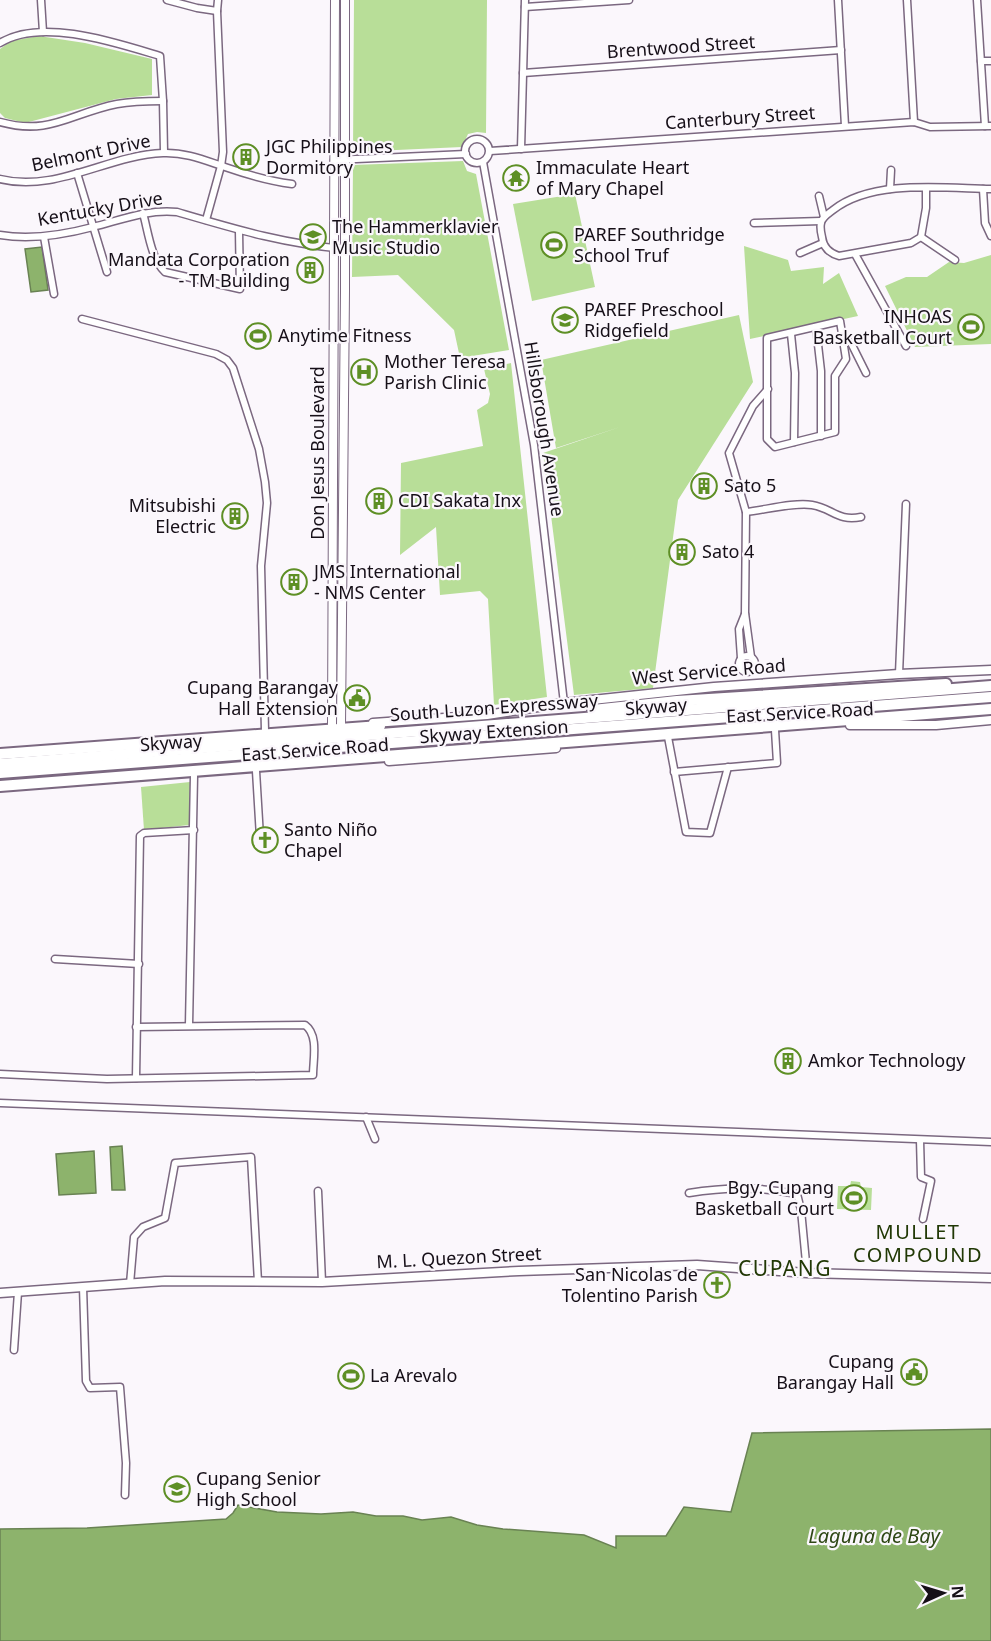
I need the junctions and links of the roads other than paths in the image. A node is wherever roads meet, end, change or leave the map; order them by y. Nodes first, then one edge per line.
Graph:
1 (41, 0) edge
2 (167, 0) edge
3 (218, 0) edge
4 (334, 0) edge
5 (345, 0) edge
6 (629, 0) edge
7 (838, 0) edge
8 (907, 0) edge
9 (977, 0) edge
10 (525, 4) edge
11 (217, 11) junction
12 (44, 32) junction
13 (0, 43) edge
14 (841, 50) junction
15 (981, 61) junction
16 (991, 61) edge
17 (523, 73) junction
18 (164, 101) junction
19 (0, 122) edge
20 (914, 122) junction
21 (845, 126) junction
22 (988, 126) edge
23 (521, 149) junction
24 (490, 151) junction
25 (164, 152) junction
26 (466, 154) junction
27 (345, 159) junction
28 (334, 160) junction
29 (483, 162) junction
30 (221, 166) junction
31 (891, 170) dead end
32 (76, 173) junction
33 (0, 179) edge
34 (292, 184) dead end
35 (926, 188) junction
36 (890, 189) junction
37 (983, 189) junction
38 (991, 189) edge
39 (334, 192) junction
40 (345, 192) junction
41 (819, 196) dead end
42 (143, 213) junction
43 (823, 219) junction
44 (206, 220) junction
45 (754, 223) dead end
46 (93, 227) junction
47 (239, 231) junction
48 (990, 234) edge
49 (0, 235) edge
50 (44, 237) junction
51 (921, 237) junction
52 (823, 243) junction
53 (333, 248) junction
54 (345, 249) junction
55 (800, 253) dead end
56 (855, 255) junction
57 (955, 260) dead end
58 (107, 272) dead end
59 (54, 294) dead end
60 (82, 319) dead end
61 (816, 327) junction
62 (791, 334) junction
63 (842, 334) junction
64 (905, 344) dead end
65 (857, 357) junction
66 (846, 359) junction
67 (866, 373) dead end
68 (768, 389) junction
69 (753, 406) junction
70 (766, 413) junction
71 (821, 436) junction
72 (794, 442) junction
73 (906, 504) dead end
74 (746, 512) junction
75 (861, 517) dead end
76 (332, 574) junction
77 (342, 574) junction
78 (745, 613) junction
79 (741, 656) junction
80 (751, 657) junction
81 (991, 670) edge
82 (747, 673) junction
83 (899, 674) junction
84 (749, 685) junction
85 (991, 685) edge
86 (991, 692) edge
87 (991, 698) edge
88 (564, 703) junction
89 (991, 704) edge
90 (991, 710) edge
91 (991, 720) edge
92 (337, 726) junction
93 (775, 730) junction
94 (265, 731) junction
95 (668, 737) junction
96 (0, 753) edge
97 (0, 765) edge
98 (729, 767) junction
99 (256, 771) junction
100 (674, 772) junction
101 (0, 773) edge
102 (194, 776) junction
103 (0, 779) edge
104 (0, 788) edge
105 (194, 830) junction
106 (260, 837) dead end
107 (55, 959) dead end
108 (139, 964) junction
109 (189, 1025) junction
110 (136, 1027) junction
111 (0, 1074) edge
112 (136, 1078) junction
113 (0, 1102) edge
114 (366, 1117) junction
115 (375, 1139) dead end
116 (920, 1140) junction
117 (991, 1142) edge
118 (318, 1191) dead end
119 (689, 1193) dead end
120 (923, 1219) dead end
121 (807, 1273) junction
122 (991, 1278) edge
123 (258, 1282) junction
124 (322, 1282) junction
125 (130, 1284) junction
126 (83, 1287) junction
127 (18, 1292) junction
128 (0, 1293) edge
129 (14, 1350) dead end
130 (126, 1495) dead end

1 - 12 street
2 - 11 street
3 - 11 street
4 - 28 street, Don Jesus Boulevard
5 - 27 street, Don Jesus Boulevard
6 - 10 street
7 - 14 street
8 - 20 street
9 - 15 street
10 - 17 street
11 - 30 street
12 - 13 street
12 - 18 street
14 - 17 street, Brentwood Street
14 - 21 street
15 - 16 street
15 - 22 street
17 - 23 street
18 - 19 street
18 - 25 street
20 - 21 street, Canterbury Street
20 - 22 street, Canterbury Street
21 - 23 street, Canterbury Street
23 - 24 street, Canterbury Street
24 - 26 street
24 - 29 street
25 - 30 street, Belmont Drive
25 - 32 street, Belmont Drive
26 - 27 street
26 - 29 street
27 - 28 street
27 - 40 street, Don Jesus Boulevard
28 - 39 street, Don Jesus Boulevard
29 - 88 street, Hillsborough Avenue
30 - 34 street, Belmont Drive
30 - 44 street
31 - 36 street
32 - 33 street, Belmont Drive
32 - 46 street
35 - 36 street
35 - 37 street
35 - 51 street
36 - 43 street
37 - 38 street
37 - 48 street
39 - 40 street
39 - 53 street, Don Jesus Boulevard
40 - 54 street, Don Jesus Boulevard
41 - 43 street
42 - 44 street, Kentucky Drive
42 - 46 street, Kentucky Drive
42 - 47 street
43 - 45 street
43 - 52 street
44 - 47 street, Kentucky Drive
46 - 50 street, Kentucky Drive
46 - 58 street
47 - 53 street, Kentucky Drive
49 - 50 street, Kentucky Drive
50 - 59 street
51 - 56 street
51 - 57 street
52 - 55 street
52 - 56 street
53 - 54 street, Kentucky Drive
53 - 76 street, Don Jesus Boulevard
54 - 77 street, Don Jesus Boulevard
56 - 64 street
60 - 94 street
61 - 62 street
61 - 63 street
61 - 71 street
62 - 68 street
62 - 72 street
63 - 65 street
63 - 66 street
65 - 66 street
65 - 67 street
66 - 71 street
68 - 69 street
68 - 70 street
69 - 70 street
69 - 74 street
70 - 72 street
71 - 72 street
73 - 83 street
74 - 75 street
74 - 78 street
76 - 77 street
76 - 92 street, Don Jesus Boulevard
77 - 92 street, Don Jesus Boulevard
78 - 79 street
78 - 80 street
79 - 80 street
79 - 82 street
80 - 82 street
81 - 83 main road, West Service Road
82 - 84 street
83 - 84 main road, West Service Road
84 - 88 main road, West Service Road
85 - 96 highway, Skyway Extension
85 - 97 highway, South Luzon Expressway
86 - 97 highway, Skyway
87 - 101 highway, Skyway
88 - 92 main road, West Service Road
89 - 103 highway, South Luzon Expressway
90 - 104 highway, Skyway Extension
91 - 93 main road, East Service Road
92 - 94 main road, West Service Road
93 - 95 main road, East Service Road
93 - 98 street
94 - 96 main road, West Service Road
95 - 99 main road, East Service Road
95 - 100 street
98 - 100 street
98 - 100 street
99 - 102 main road, East Service Road
99 - 106 street
102 - 104 main road, East Service Road
102 - 105 street
105 - 108 street
105 - 109 street
107 - 108 street
108 - 110 street
109 - 110 street
109 - 112 street
110 - 112 street
111 - 112 street
113 - 114 street
114 - 115 street
114 - 116 street
116 - 117 street
116 - 120 street
118 - 124 street
119 - 121 street
121 - 122 main road, M. L. Quezon Street
121 - 124 main road, M. L. Quezon Street
123 - 124 main road, M. L. Quezon Street
123 - 125 main road, M. L. Quezon Street
123 - 125 street
125 - 126 main road, M. L. Quezon Street
126 - 127 main road, M. L. Quezon Street
126 - 130 street
127 - 128 main road, M. L. Quezon Street
127 - 129 street

